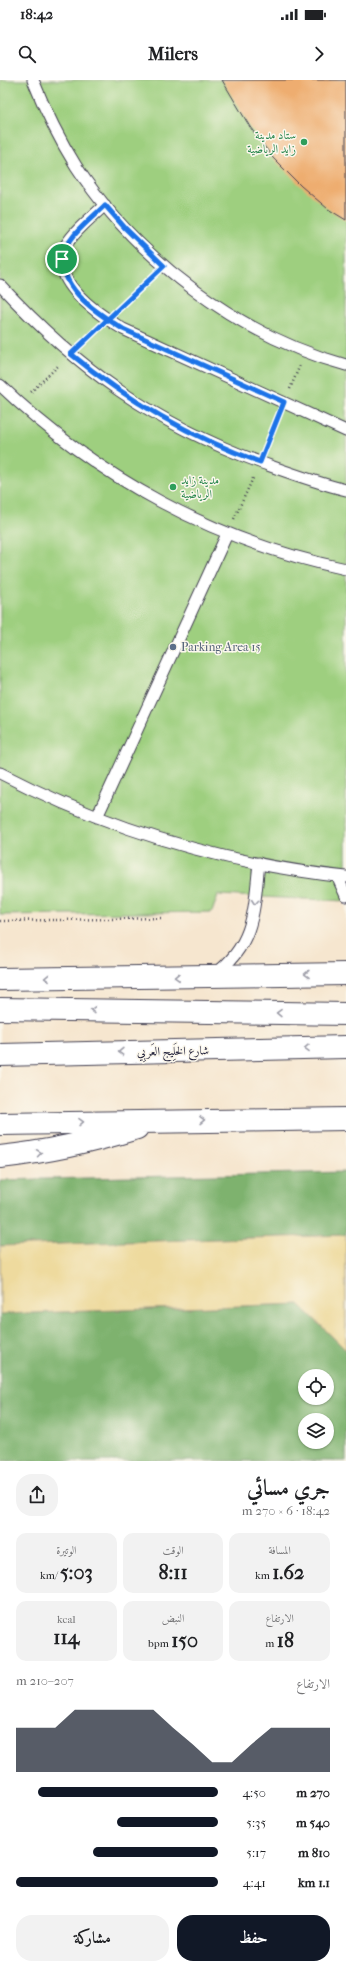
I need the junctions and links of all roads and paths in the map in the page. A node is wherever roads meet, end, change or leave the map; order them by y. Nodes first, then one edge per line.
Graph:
1 (33, 80) edge
2 (105, 205) junction
3 (164, 266) junction
4 (0, 285) edge
5 (107, 320) junction
6 (306, 351) junction
7 (71, 354) junction
8 (346, 365) edge
9 (0, 384) edge
10 (284, 402) junction
11 (19, 403) junction
12 (346, 431) edge
13 (260, 462) junction
14 (346, 490) edge
15 (227, 534) junction
16 (346, 569) edge
17 (0, 773) edge
18 (97, 817) junction
19 (259, 863) junction
20 (342, 877) edge
21 (346, 896) edge
22 (164, 918) dead end
23 (0, 921) edge
24 (346, 974) edge
25 (211, 976) junction
26 (0, 979) edge
27 (0, 1008) edge
28 (346, 1014) edge
29 (346, 1047) edge
30 (0, 1055) edge
31 (346, 1119) edge
32 (163, 1121) junction
33 (0, 1124) edge
34 (0, 1157) edge

1 - 2 lane
2 - 3 lane
2 - 5 lane
3 - 5 path
3 - 6 lane
4 - 7 lane
5 - 7 path
5 - 10 lane
6 - 8 lane
6 - 10 path
7 - 11 path
7 - 13 lane
9 - 11 lane
10 - 12 lane
10 - 13 path
11 - 15 lane
13 - 14 lane
13 - 15 path
15 - 16 lane
15 - 18 lane
17 - 18 lane
18 - 19 lane
19 - 20 lane
19 -> 25 lane
20 - 21 lane
22 - 23 path
24 -> 25 main road
25 -> 26 main road
28 -> 27 main road
29 -> 30 main road, شارع الخَلِيج العَربِي
32 -> 31 main road
33 -> 32 main road
34 -> 32 main road

